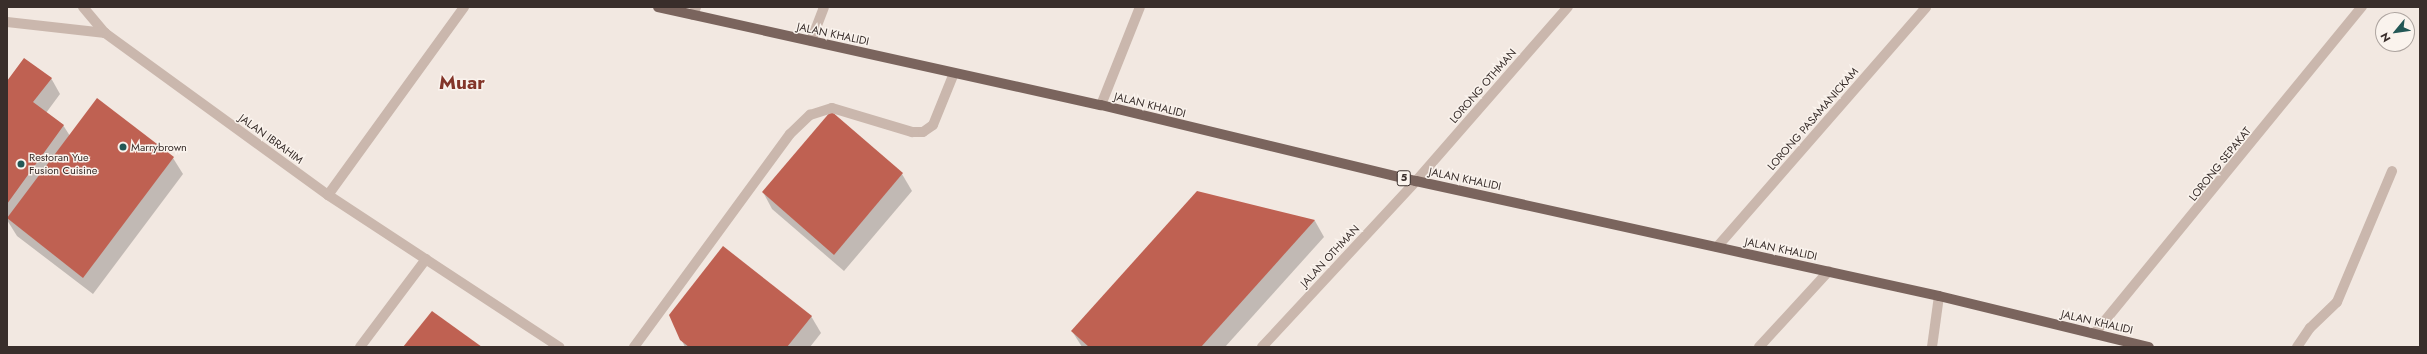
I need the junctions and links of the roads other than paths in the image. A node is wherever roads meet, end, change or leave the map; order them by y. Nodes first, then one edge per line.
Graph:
1 (83, 7) edge
2 (464, 7) edge
3 (658, 7) edge
4 (824, 7) edge
5 (1140, 7) edge
6 (1568, 7) edge
7 (1926, 7) edge
8 (2362, 7) edge
9 (694, 11) edge
10 (7, 22) edge
11 (105, 33) junction
12 (811, 41) junction
13 (954, 73) junction
14 (1101, 105) junction
15 (2392, 171) dead end
16 (1416, 181) junction
17 (328, 195) junction
18 (1717, 247) junction
19 (426, 259) junction
20 (1829, 271) junction
21 (1939, 296) junction
22 (2094, 334) junction
23 (360, 347) edge
24 (558, 347) edge
25 (634, 347) edge
26 (1262, 347) edge
27 (1759, 347) edge
28 (1932, 347) edge
29 (2149, 347) edge
30 (2297, 347) edge

1 - 11 street, JALAN IBRAHIM
2 - 17 street
3 - 9 main road, JALAN KHALIDI / 5
4 - 12 street
5 - 14 street
6 - 16 street, LORONG OTHMAN
7 - 18 street, LORONG PASAMANICKAM
8 - 22 street, LORONG SEPAKAT
9 - 12 main road, JALAN KHALIDI / 5
10 - 11 street
11 - 17 street, JALAN IBRAHIM
12 - 13 main road, JALAN KHALIDI / 5
13 - 14 main road, JALAN KHALIDI / 5
13 - 25 street
14 - 16 main road, JALAN KHALIDI / 5
15 - 30 street
16 - 18 main road, JALAN KHALIDI / 5
16 - 26 street, JALAN OTHMAN
17 - 19 street, JALAN IBRAHIM
18 - 20 main road, JALAN KHALIDI / 5
19 - 23 street
19 - 24 street, JALAN IBRAHIM
20 - 21 main road, JALAN KHALIDI / 5
20 - 27 street
21 - 22 main road, JALAN KHALIDI / 5
21 - 28 street
22 - 29 main road, JALAN KHALIDI / 5

